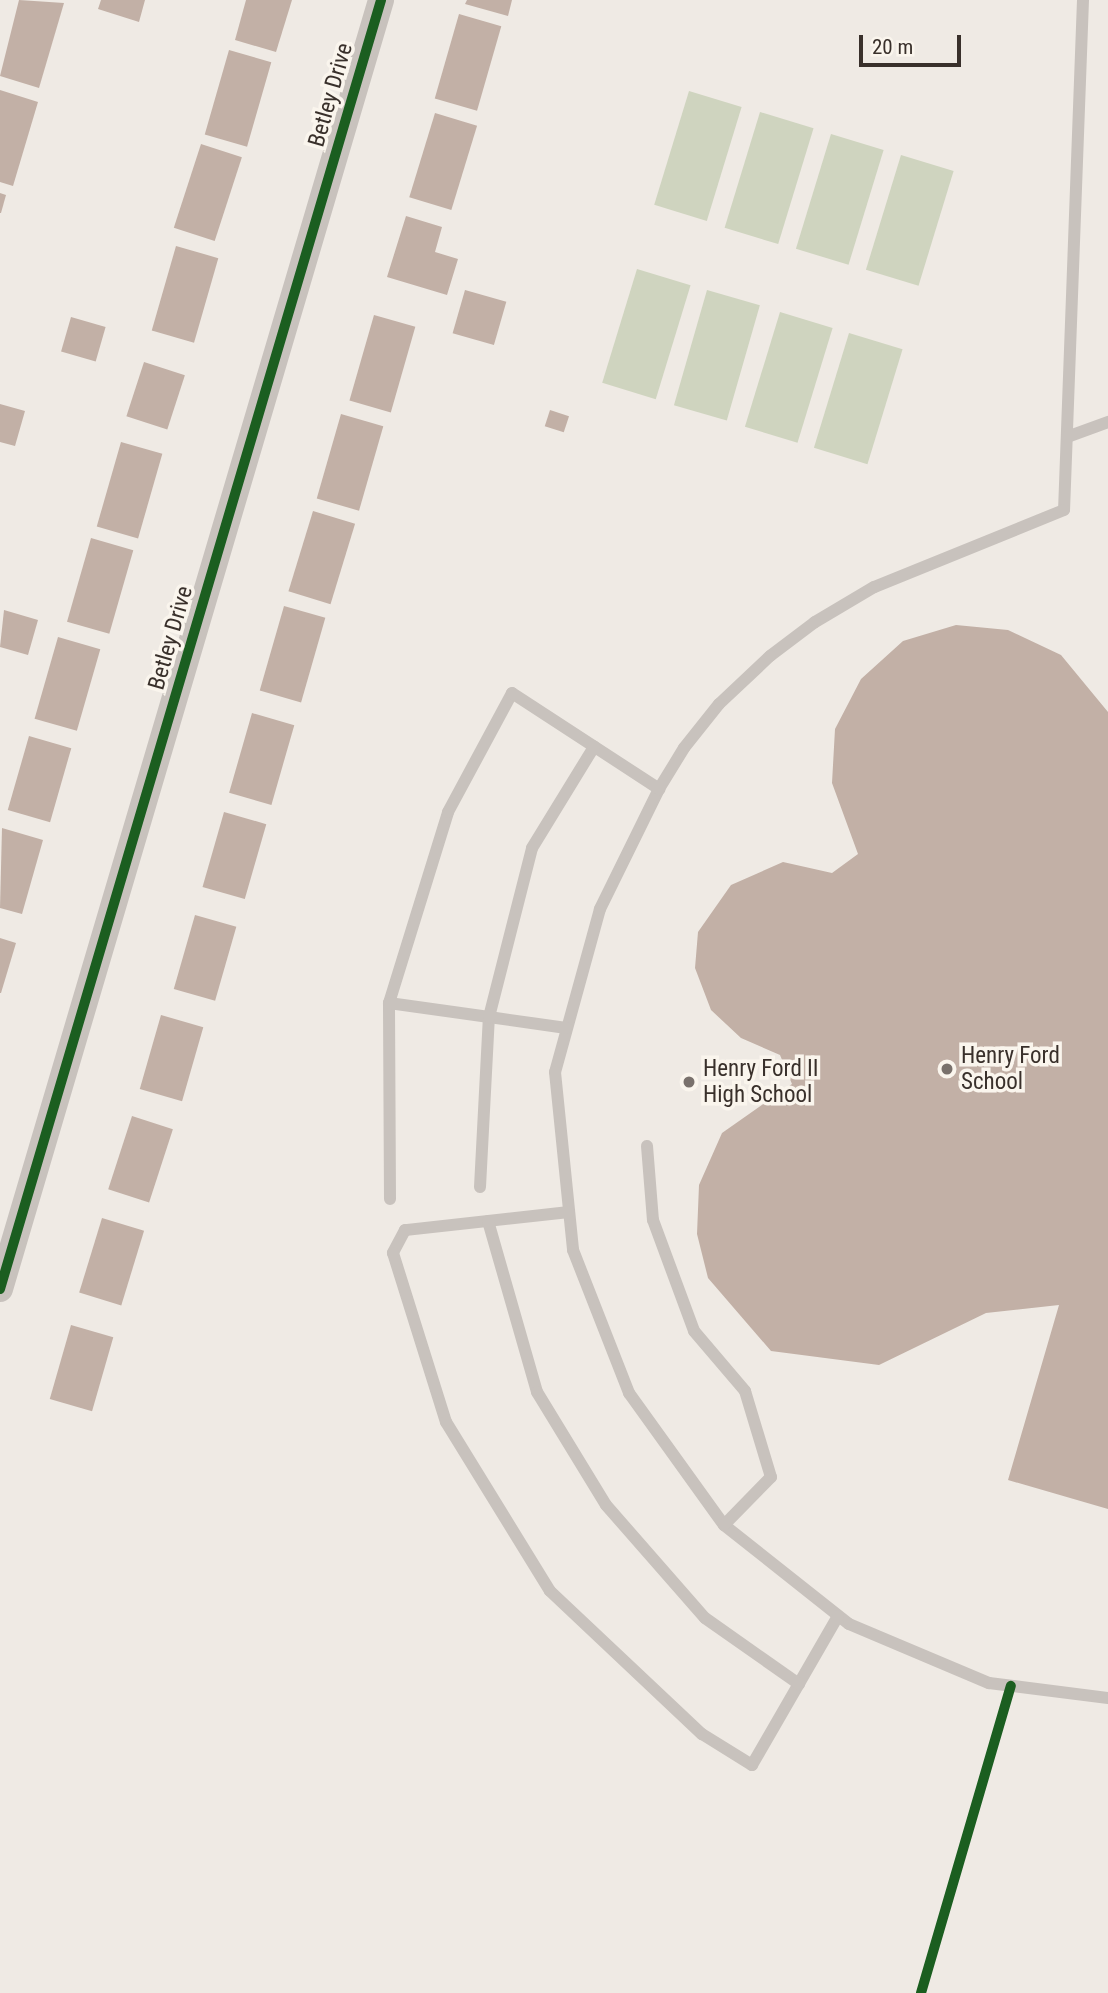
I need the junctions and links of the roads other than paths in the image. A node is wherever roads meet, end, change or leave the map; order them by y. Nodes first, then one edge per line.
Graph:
1 (381, 0) edge
2 (1083, 0) edge
3 (1108, 422) edge
4 (1067, 437) junction
5 (594, 747) junction
6 (659, 789) junction
7 (389, 1003) junction
8 (489, 1017) junction
9 (566, 1028) junction
10 (647, 1146) dead end
11 (480, 1187) dead end
12 (390, 1199) dead end
13 (569, 1212) junction
14 (488, 1221) junction
15 (0, 1289) edge
16 (724, 1525) junction
17 (838, 1616) junction
18 (799, 1684) junction
19 (1108, 1698) edge

1 - 15 street, Betley Drive
2 - 4 lane
3 - 4 lane
4 - 6 lane
5 - 6 lane
5 - 7 lane
5 - 8 lane
6 - 9 lane
7 - 8 lane
7 - 12 lane
8 - 9 lane
8 - 11 lane
9 - 13 lane
10 - 16 lane
13 - 14 lane
13 - 16 lane
14 - 18 lane
14 - 18 lane
16 - 17 lane
17 - 18 lane
17 - 19 lane

